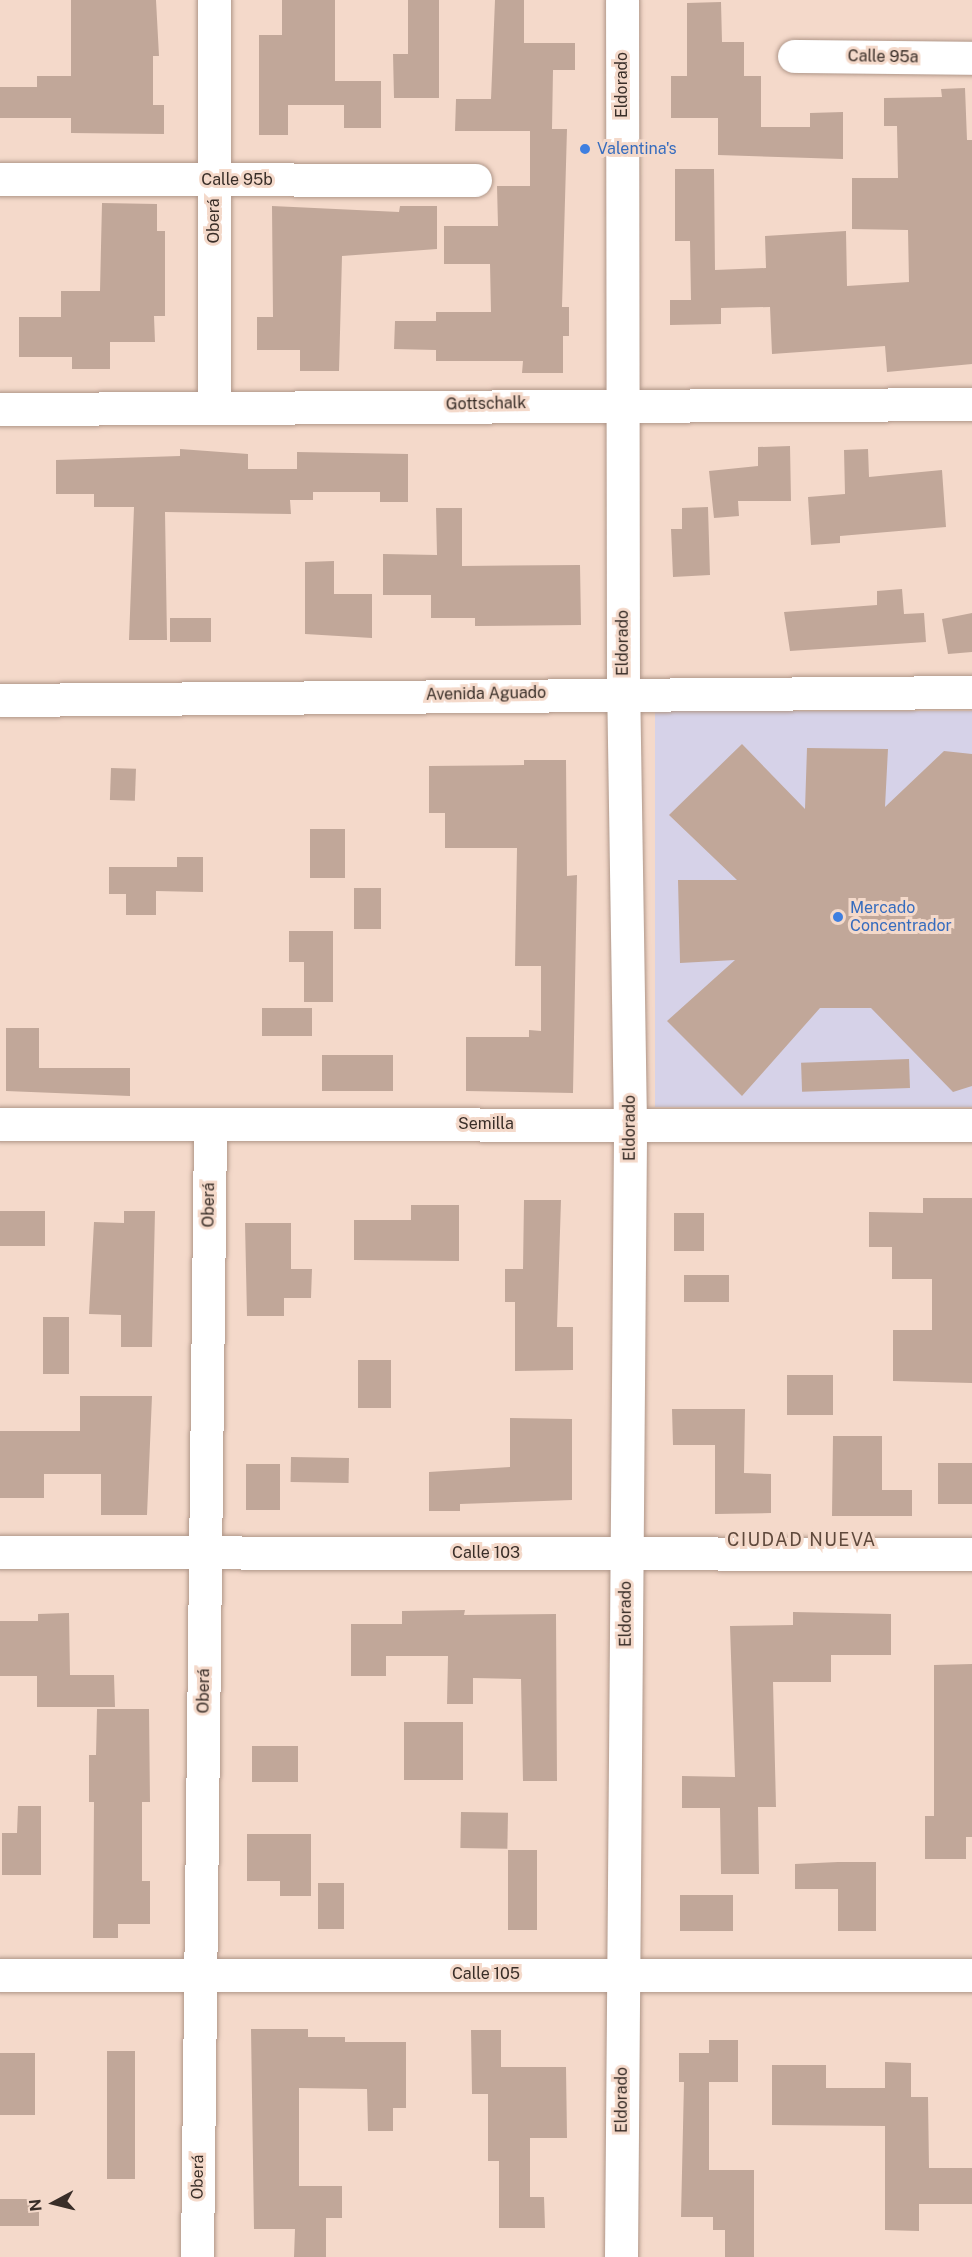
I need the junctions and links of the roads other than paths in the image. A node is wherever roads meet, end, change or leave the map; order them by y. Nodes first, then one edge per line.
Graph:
1 (214, 0) edge
2 (622, 0) edge
3 (794, 56) dead end
4 (972, 58) edge
5 (0, 179) edge
6 (214, 180) junction
7 (475, 180) dead end
8 (622, 403) junction
9 (972, 404) edge
10 (214, 407) junction
11 (0, 409) edge
12 (623, 692) junction
13 (972, 693) edge
14 (0, 700) edge
15 (0, 1124) edge
16 (630, 1124) junction
17 (210, 1125) junction
18 (972, 1125) edge
19 (0, 1552) edge
20 (205, 1553) junction
21 (626, 1553) junction
22 (972, 1554) edge
23 (623, 1974) junction
24 (0, 1975) edge
25 (200, 1975) junction
26 (972, 1975) edge
27 (197, 2257) edge
28 (621, 2257) edge

1 - 6 street, Oberá
2 - 8 street, Eldorado
3 - 4 street, Calle 95a
5 - 6 street, Calle 95b
6 - 7 street, Calle 95b
6 - 10 street, Oberá
8 - 9 street, Gottschalk
8 - 10 street, Gottschalk
8 - 12 street, Eldorado
10 - 11 street, Gottschalk
12 - 13 street, Avenida Aguado
12 - 14 street, Avenida Aguado
12 - 16 street, Eldorado
15 - 17 street, Semilla
16 - 17 street, Semilla
16 - 18 street, Semilla
16 - 21 street, Eldorado
17 - 20 street, Oberá
19 - 20 street, Calle 103
20 - 21 street, Calle 103
20 - 25 street, Oberá
21 - 22 street, Calle 103
21 - 23 street, Eldorado
23 - 25 street, Calle 105
23 - 26 street, Calle 105
23 - 28 street, Eldorado
24 - 25 street, Calle 105
25 - 27 street, Oberá

